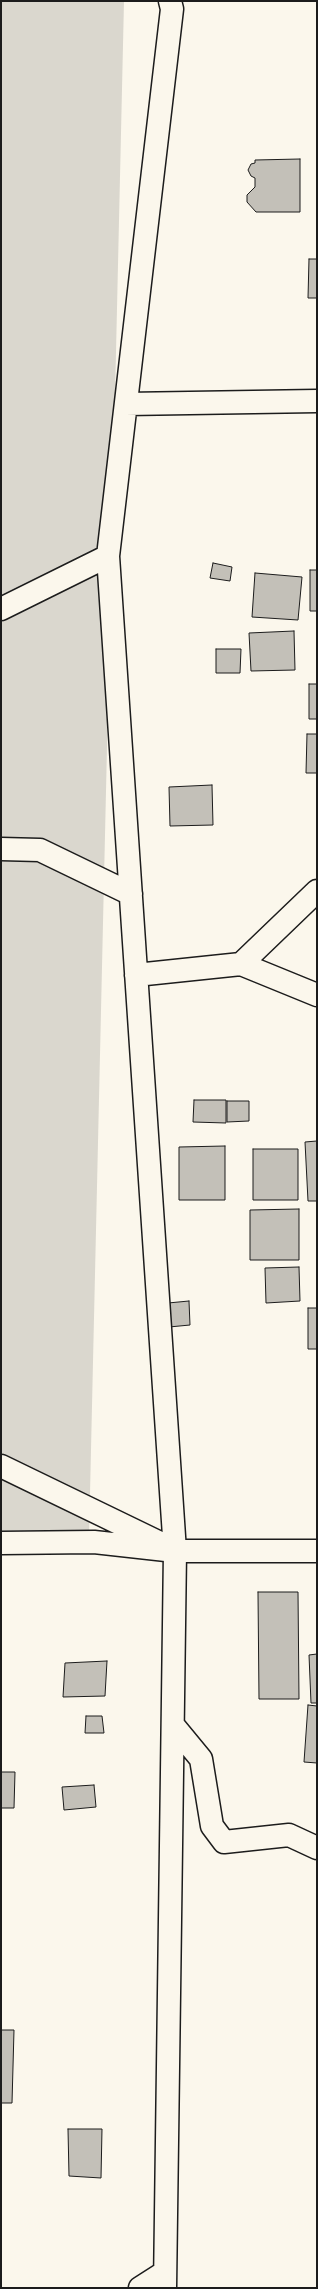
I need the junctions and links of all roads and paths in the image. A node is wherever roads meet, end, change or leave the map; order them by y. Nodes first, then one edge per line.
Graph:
1 (170, 1) edge
2 (317, 401) edge
3 (126, 404) junction
4 (108, 556) junction
5 (1, 609) edge
6 (1, 849) edge
7 (317, 891) edge
8 (131, 894) junction
9 (241, 964) junction
10 (136, 975) junction
11 (317, 995) edge
12 (1, 1466) edge
13 (1, 1543) edge
14 (175, 1551) junction
15 (317, 1551) edge
16 (172, 1725) junction
17 (317, 1848) edge
18 (165, 2280) edge
19 (140, 2288) edge

1 - 3 street
2 - 3 street
3 - 4 street
4 - 5 street
4 - 8 street
6 - 8 street
7 - 9 street
8 - 10 street
9 - 10 street
9 - 11 street
10 - 14 street
12 - 14 street
13 - 14 street
14 - 15 street
14 - 16 street
16 - 17 street
16 - 18 street
18 - 19 street

